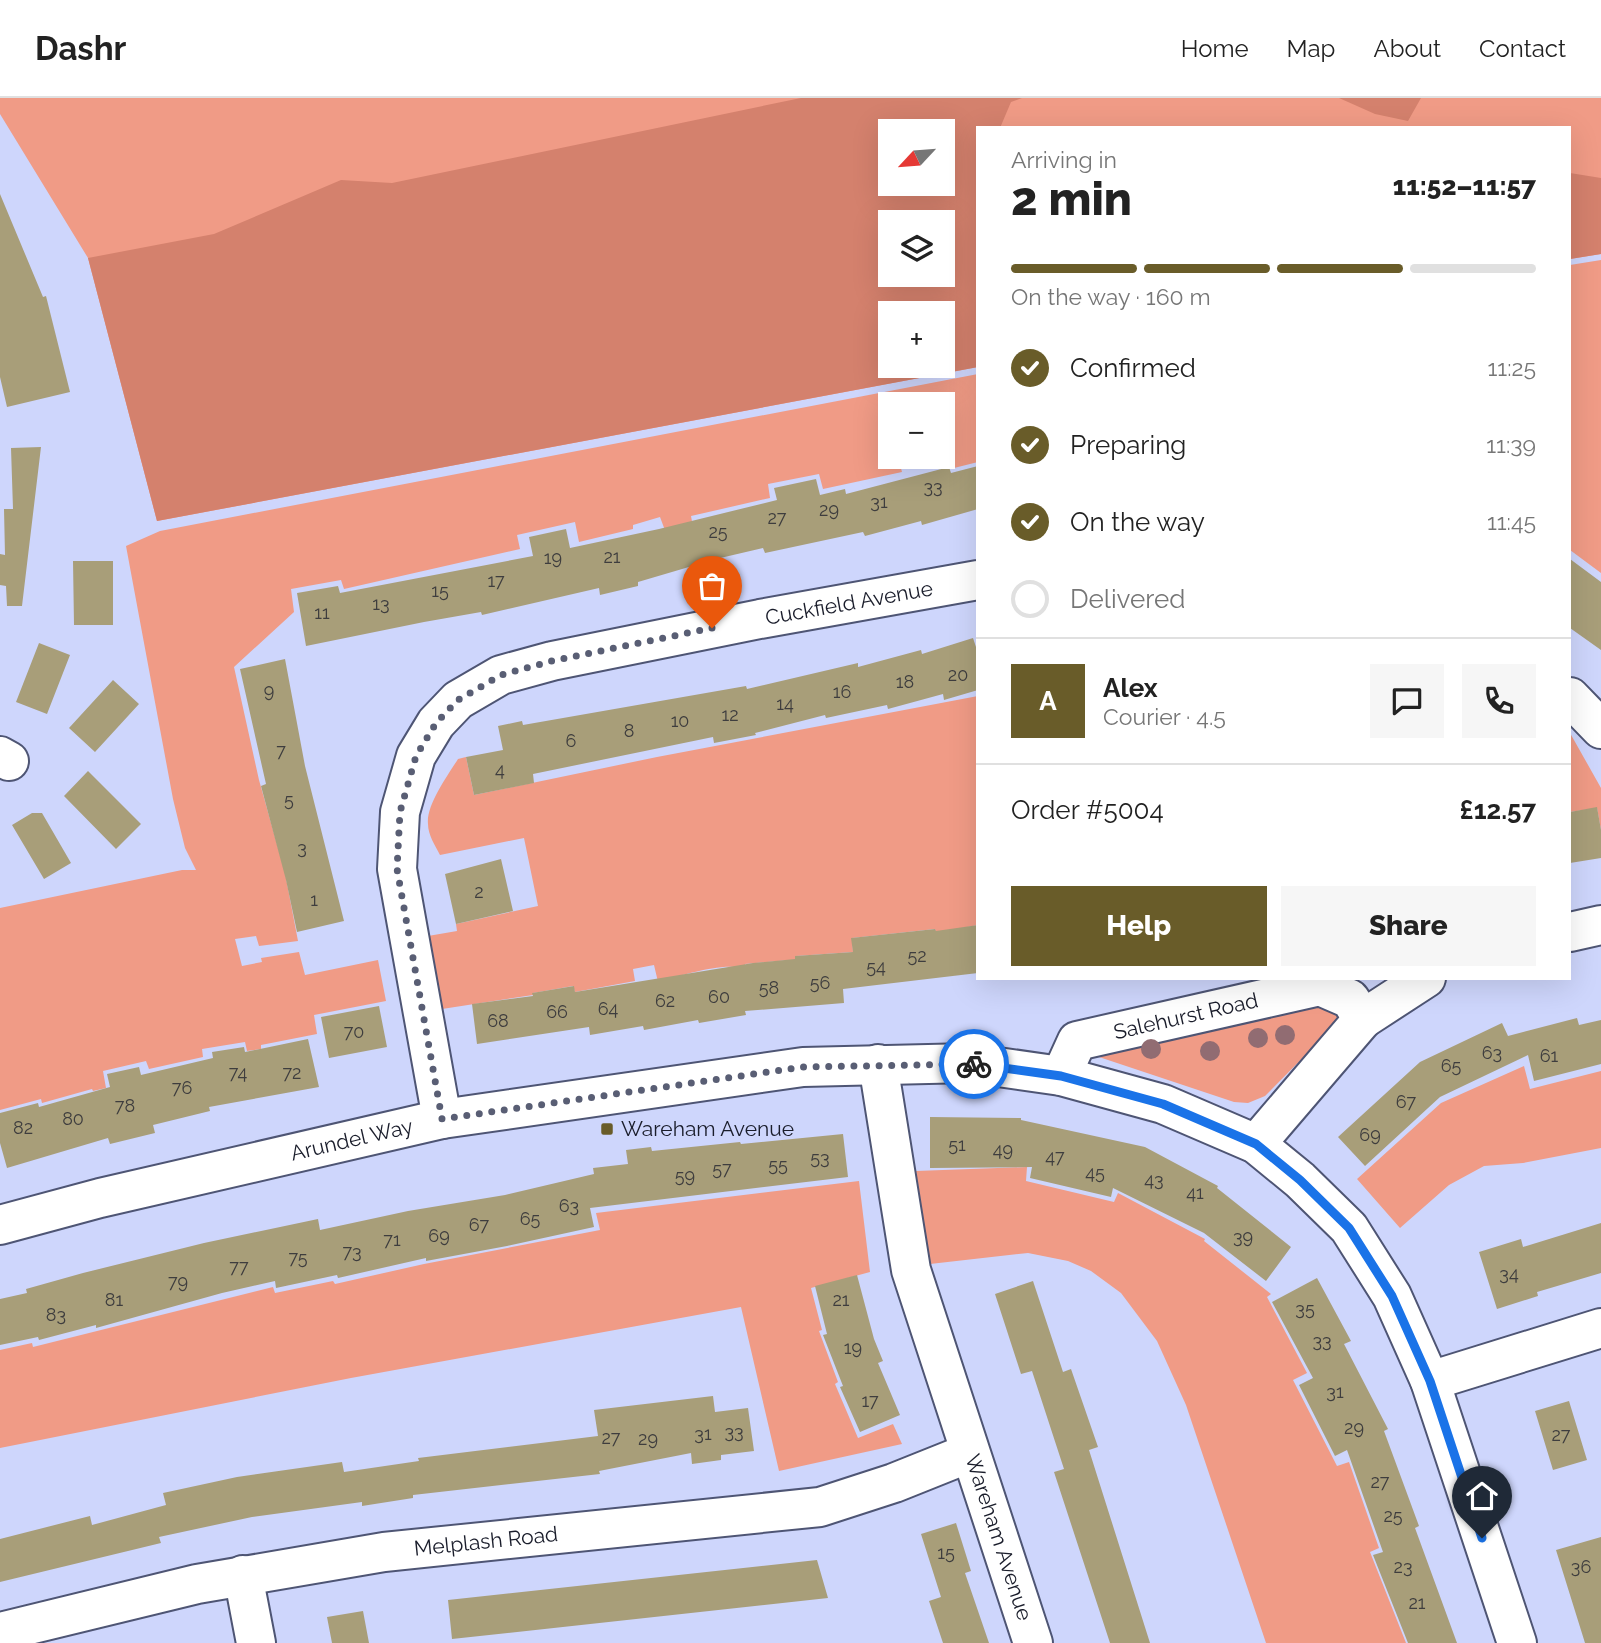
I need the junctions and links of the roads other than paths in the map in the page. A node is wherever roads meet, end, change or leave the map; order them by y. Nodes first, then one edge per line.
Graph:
1 (976, 579) edge
2 (1571, 698) edge
3 (1601, 729) edge
4 (1601, 925) edge
5 (1571, 932) edge
6 (1423, 980) edge
7 (1363, 1019) junction
8 (878, 1064) junction
9 (1061, 1076) junction
10 (442, 1119) junction
11 (1256, 1144) junction
12 (0, 1225) edge
13 (1601, 1328) edge
14 (1430, 1381) junction
15 (969, 1453) junction
16 (243, 1575) junction
17 (0, 1632) edge
18 (256, 1643) edge
19 (1033, 1643) edge
20 (1517, 1643) edge

1 - 10 street, Cuckfield Avenue
2 - 3 street
4 - 5 street
6 - 7 street
7 - 9 street, Salehurst Road
7 - 11 street
8 - 9 street, Arundel Way
8 - 10 street, Arundel Way
8 - 15 street, Wareham Avenue
9 - 11 street, Arundel Way
10 - 12 street, Arundel Way
11 - 14 street, Arundel Way
13 - 14 street
14 - 20 street, Arundel Way
15 - 16 street, Melplash Road
15 - 19 street, Wareham Avenue
16 - 17 street, Melplash Road
16 - 18 street

